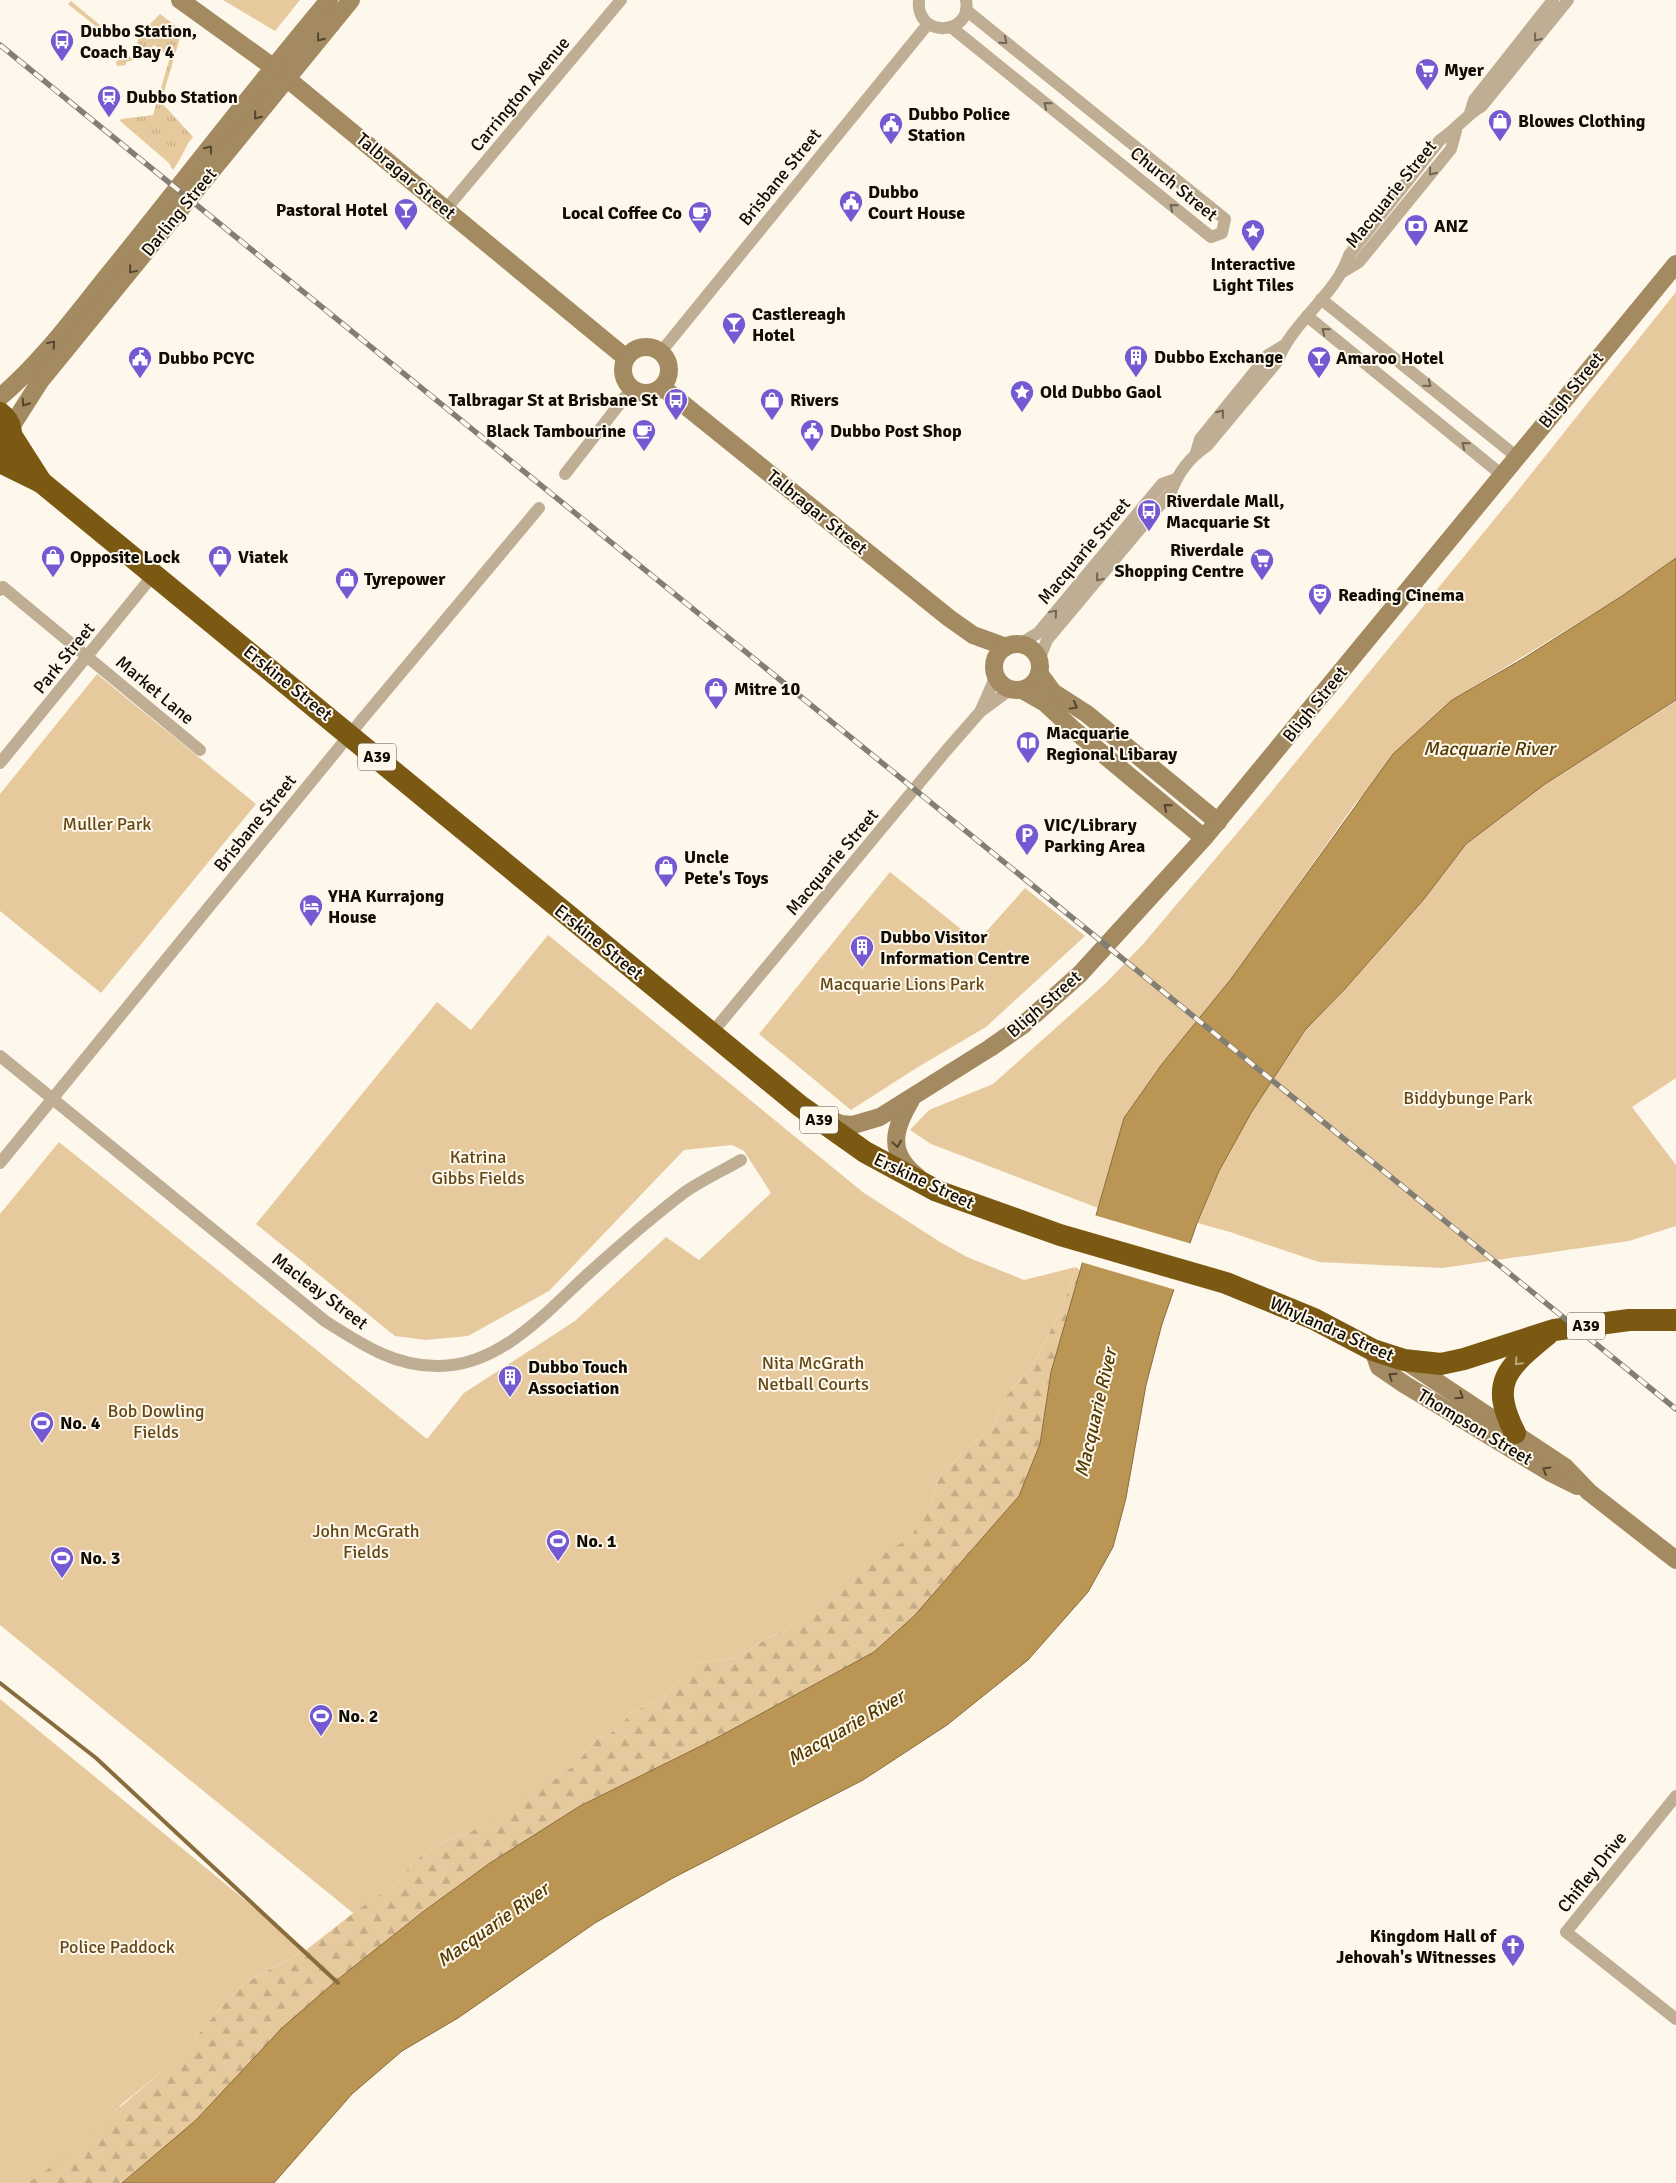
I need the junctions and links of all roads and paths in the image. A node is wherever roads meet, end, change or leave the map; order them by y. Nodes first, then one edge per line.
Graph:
1 (180, 0) edge
2 (329, 0) edge
3 (351, 0) edge
4 (620, 0) edge
5 (1553, 0) edge
6 (1568, 0) edge
7 (918, 1) edge
8 (966, 5) edge
9 (928, 24) junction
10 (951, 28) junction
11 (273, 67) junction
12 (287, 78) junction
13 (1470, 113) junction
14 (446, 209) junction
15 (1676, 264) edge
16 (1322, 299) junction
17 (1307, 316) junction
18 (660, 353) junction
19 (626, 358) junction
20 (662, 387) junction
21 (632, 388) junction
22 (0, 397) edge
23 (7, 425) edge
24 (0, 455) edge
25 (1517, 456) junction
26 (0, 462) edge
27 (565, 474) dead end
28 (1502, 475) junction
29 (1176, 478) junction
30 (41, 482) junction
31 (539, 508) dead end
32 (154, 574) junction
33 (0, 590) edge
34 (973, 635) junction
35 (1012, 646) junction
36 (87, 657) junction
37 (1039, 667) junction
38 (995, 670) junction
39 (1016, 689) junction
40 (980, 712) junction
41 (350, 734) junction
42 (200, 750) dead end
43 (0, 763) edge
44 (1218, 822) junction
45 (1204, 838) junction
46 (711, 1034) junction
47 (0, 1056) edge
48 (52, 1098) junction
49 (911, 1099) junction
50 (800, 1106) junction
51 (880, 1117) junction
52 (865, 1152) junction
53 (741, 1160) dead end
54 (0, 1162) edge
55 (937, 1191) junction
56 (1226, 1283) joint
57 (1676, 1320) edge
58 (1554, 1330) junction
59 (1373, 1350) junction
60 (1404, 1360) junction
61 (1514, 1433) junction
62 (1589, 1492) junction
63 (1676, 1560) edge
64 (1676, 1796) edge
65 (1676, 2019) edge

1 - 11 street, Talbragar Street
2 - 11 street, Darling Street
3 -> 12 street, Darling Street
4 - 14 street, Carrington Avenue
5 - 13 street, Macquarie Street
6 -> 13 street, Macquarie Street
7 - 9 street
8 - 10 street
8 -> 10 street, Church Street
9 - 10 street
9 - 18 street, Brisbane Street
11 - 12 street, Talbragar Street
22 -> 11 street, Darling Street
12 - 14 street, Talbragar Street
12 -> 23 street, Darling Street
13 - 16 street, Macquarie Street
14 - 19 street, Talbragar Street
15 - 25 street, Bligh Street
16 - 17 street, Macquarie Street
16 -> 25 street
28 -> 17 street
17 - 29 street, Macquarie Street
18 - 19 street
18 - 20 street
19 - 21 street
20 - 21 street
20 - 34 street, Talbragar Street
21 - 27 street
23 - 24 highway
23 - 30 highway, Erskine Street / A39
25 - 28 street, Bligh Street
26 - 30 highway, Erskine Street / A39
28 - 44 street, Bligh Street
35 -> 29 street, Macquarie Street
29 -> 37 street, Macquarie Street
30 - 32 highway, Erskine Street / A39
31 - 41 street, Brisbane Street
32 - 36 street, Park Street
32 - 41 highway, Erskine Street / A39
33 - 36 street, Market Lane
34 - 35 street, Talbragar Street
34 - 38 street, Talbragar Street
35 - 37 street
35 - 38 street
36 - 42 street, Market Lane
36 - 43 street, Park Street
37 - 39 street
37 -> 44 street
38 - 39 street
38 - 40 street, Macquarie Street
39 - 40 street, Macquarie Street
45 -> 39 street
40 - 46 street, Macquarie Street
41 - 46 highway, Erskine Street / A39
41 - 48 street, Brisbane Street
44 - 45 street, Bligh Street
45 - 49 street, Bligh Street
46 - 50 highway, Erskine Street / A39
47 - 48 street, Macleay Street
48 - 53 street, Macleay Street
48 - 54 street, Brisbane Street
49 - 51 street, Bligh Street
49 -> 55 street, Bligh Street
50 - 51 street, Bligh Street
50 - 52 highway, Erskine Street / A39
51 - 52 street, Bligh Street
52 - 55 highway, Erskine Street / A39
55 - 56 highway, Erskine Street / A39
56 - 59 highway, Whylandra Street / A39
57 - 58 highway, Whylandra Street / A39
58 - 60 highway, Whylandra Street / A39
58 -> 61 highway
59 - 60 highway, Whylandra Street / A39
62 -> 59 street, Thompson Street
60 -> 61 street, Thompson Street
61 - 62 street, Thompson Street
62 - 63 street, Thompson Street
64 - 65 street, Chifley Drive

